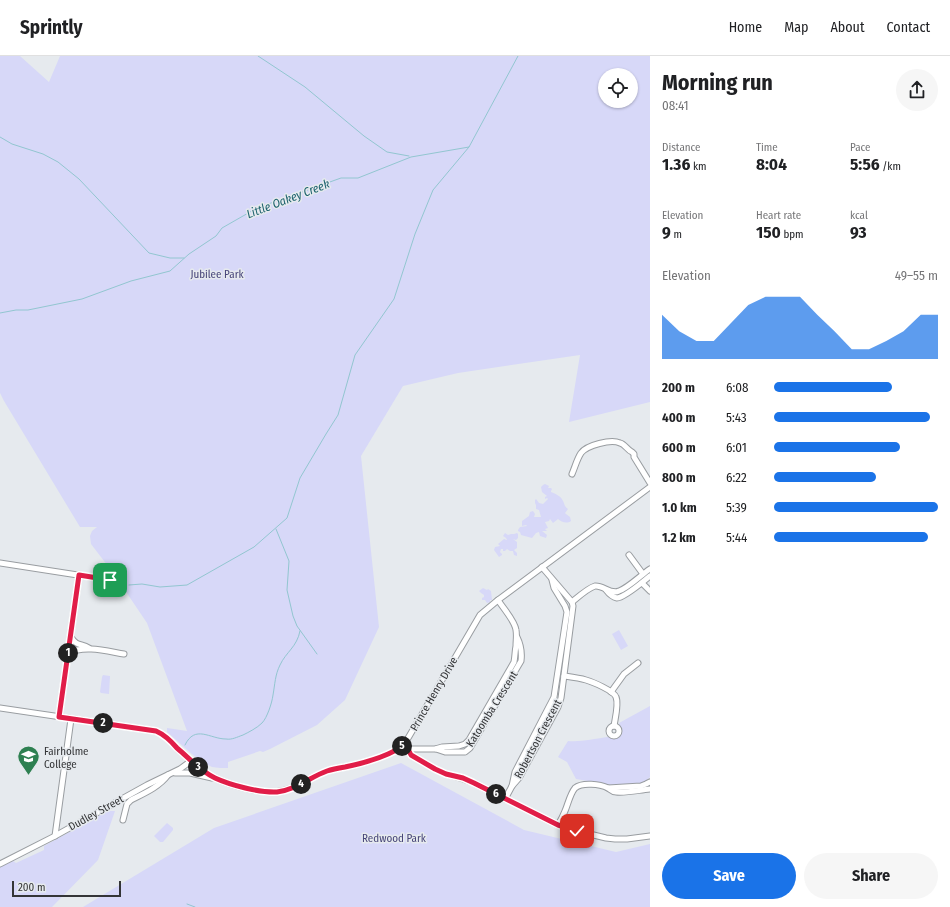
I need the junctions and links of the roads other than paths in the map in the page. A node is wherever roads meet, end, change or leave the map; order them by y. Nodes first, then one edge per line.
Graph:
1 (572, 474) dead end
2 (650, 483) edge
3 (650, 486) edge
4 (629, 555) dead end
5 (0, 563) edge
6 (542, 567) junction
7 (650, 569) edge
8 (643, 574) junction
9 (79, 575) junction
10 (650, 576) edge
11 (114, 579) dead end
12 (552, 580) junction
13 (642, 583) junction
14 (605, 589) junction
15 (650, 591) edge
16 (498, 600) junction
17 (572, 602) junction
18 (70, 637) junction
19 (90, 649) junction
20 (68, 653) junction
21 (124, 654) dead end
22 (638, 663) dead end
23 (564, 676) junction
24 (611, 692) junction
25 (0, 708) edge
26 (59, 717) junction
27 (71, 719) junction
28 (614, 726) dead end
29 (404, 745) junction
30 (408, 749) junction
31 (191, 761) junction
32 (170, 774) junction
33 (215, 778) junction
34 (650, 782) edge
35 (512, 786) junction
36 (608, 788) junction
37 (650, 790) edge
38 (506, 799) junction
39 (123, 820) dead end
40 (558, 825) junction
41 (55, 836) junction
42 (650, 836) edge
43 (0, 864) edge

1 - 2 street
3 - 6 street, Prince Henry Drive
4 - 8 street
5 - 9 street
6 - 12 street, Robertson Crescent
6 - 16 street, Prince Henry Drive
7 - 8 street
8 - 14 street
9 - 11 street
9 - 18 street
10 - 13 street
12 - 17 street, Robertson Crescent
12 - 35 street, Robertson Crescent
13 - 14 street
13 - 15 street
14 - 17 street
16 - 29 street, Prince Henry Drive
16 - 30 street, Katoomba Crescent
17 - 23 street, Robertson Crescent
18 - 19 street
18 - 20 street
19 - 20 street
19 - 21 street
20 - 26 street
22 - 24 street
23 - 24 street
23 - 35 street, Robertson Crescent
24 - 28 street
25 - 26 street
26 - 27 street
27 - 31 street
27 - 41 street
29 - 30 street
29 - 33 street
30 - 38 street
31 - 32 street, Dudley Street
31 - 33 street
32 - 33 street
32 - 39 street
32 - 41 street, Dudley Street
34 - 36 street
35 - 38 street, Robertson Crescent
36 - 37 street
36 - 40 street
38 - 40 street
40 - 42 street
41 - 43 street, Dudley Street

